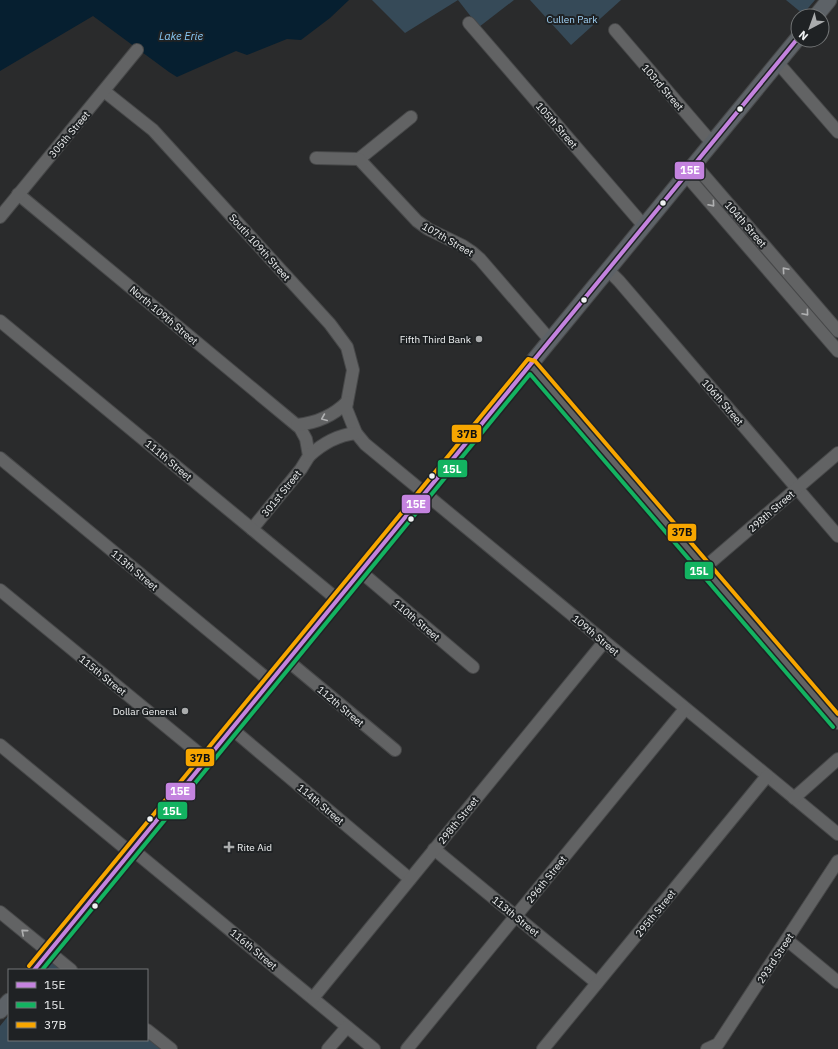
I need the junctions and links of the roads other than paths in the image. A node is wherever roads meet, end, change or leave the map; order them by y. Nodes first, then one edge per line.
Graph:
1 (829, 0) edge
2 (822, 8) edge
3 (470, 23) dead end
4 (614, 30) dead end
5 (790, 48) edge
6 (137, 50) dead end
7 (778, 63) junction
8 (104, 90) junction
9 (411, 117) dead end
10 (838, 132) edge
11 (712, 143) junction
12 (316, 158) dead end
13 (359, 159) junction
14 (691, 170) junction
15 (18, 194) junction
16 (0, 217) edge
17 (644, 226) junction
18 (608, 270) junction
19 (798, 284) junction
20 (788, 293) junction
21 (0, 321) edge
22 (838, 331) edge
23 (550, 340) junction
24 (838, 351) edge
25 (530, 366) junction
26 (347, 402) junction
27 (297, 425) junction
28 (356, 433) junction
29 (838, 453) edge
30 (309, 456) junction
31 (0, 458) edge
32 (797, 488) junction
33 (425, 494) junction
34 (252, 529) junction
35 (838, 536) edge
36 (704, 568) junction
37 (361, 572) junction
38 (0, 590) edge
39 (338, 600) junction
40 (604, 642) junction
41 (288, 661) junction
42 (473, 667) dead end
43 (271, 682) junction
44 (685, 709) junction
45 (838, 723) edge
46 (232, 729) junction
47 (0, 745) edge
48 (395, 750) dead end
49 (838, 759) edge
50 (207, 760) junction
51 (766, 776) junction
52 (794, 798) junction
53 (838, 834) edge
54 (434, 850) junction
55 (132, 851) junction
56 (838, 861) edge
57 (410, 879) junction
58 (0, 912) edge
59 (516, 916) junction
60 (786, 940) junction
61 (49, 952) junction
62 (35, 969) edge
63 (70, 969) edge
64 (838, 982) edge
65 (597, 983) junction
66 (313, 998) junction
67 (8, 1001) edge
68 (0, 1012) edge
69 (347, 1027) junction
70 (148, 1031) edge
71 (714, 1047) edge
72 (171, 1049) edge
73 (328, 1049) edge
74 (374, 1049) edge
75 (407, 1049) edge
76 (543, 1049) edge

1 - 2 main road
3 - 17 street, 105th Street
4 - 11 street, 103rd Street
5 - 7 main road
6 - 8 street, 305th Street
7 - 10 street
7 - 11 main road
8 - 15 street, 305th Street
8 - 26 street, South 109th Street
9 - 13 street
11 - 14 main road
12 - 13 street
13 - 23 street, 107th Street
14 - 17 main road
19 -> 14 street, 104th Street
14 -> 20 street, 104th Street
15 - 16 street, 305th Street
15 - 27 street, North 109th Street
17 - 18 main road
18 - 23 main road
18 - 32 street, 106th Street
19 - 20 street
19 - 22 street, 104th Street
20 -> 24 street, 104th Street
21 - 34 street, 111th Street
23 - 25 main road
25 - 33 main road
25 - 36 street
26 -> 27 street
26 - 28 street, South 109th Street
27 - 30 street, North 109th Street
28 - 30 street, 301st Street
28 - 33 street, 109th Street
29 - 32 street, 298th Street
30 - 34 street, 301st Street
31 - 43 street, 113th Street
32 - 35 street, 106th Street
32 - 36 street, 298th Street
33 - 37 main road
33 - 40 street, 109th Street
34 - 39 street, 111th Street
36 - 45 street
37 - 39 main road
37 - 42 street, 110th Street
38 - 50 street, 115th Street
39 - 41 main road
40 - 44 street, 109th Street
40 - 54 street, 298th Street
41 - 43 main road
41 - 48 street, 112th Street
43 - 46 main road
44 - 51 street, 109th Street
44 - 59 street, 296th Street
46 - 50 main road
46 - 57 street, 114th Street
47 - 55 street, 116th Street
49 - 52 street
50 - 55 main road
51 - 52 street, 109th Street
51 - 65 street, 295th Street
52 - 53 street, 109th Street
54 - 57 street, 298th Street
54 - 59 street, 113th Street
55 - 61 main road
55 - 66 street, 116th Street
56 - 60 street, 293rd Street
57 - 66 street, 298th Street
61 -> 58 street
59 - 65 street, 113th Street
59 - 75 street, 296th Street
60 - 64 street
60 - 71 street, 293rd Street
61 - 62 main road
61 - 63 street
65 - 76 street, 295th Street
66 - 69 street, 116th Street
67 - 68 main road
69 - 73 street
69 - 74 street, 116th Street
70 - 72 street

